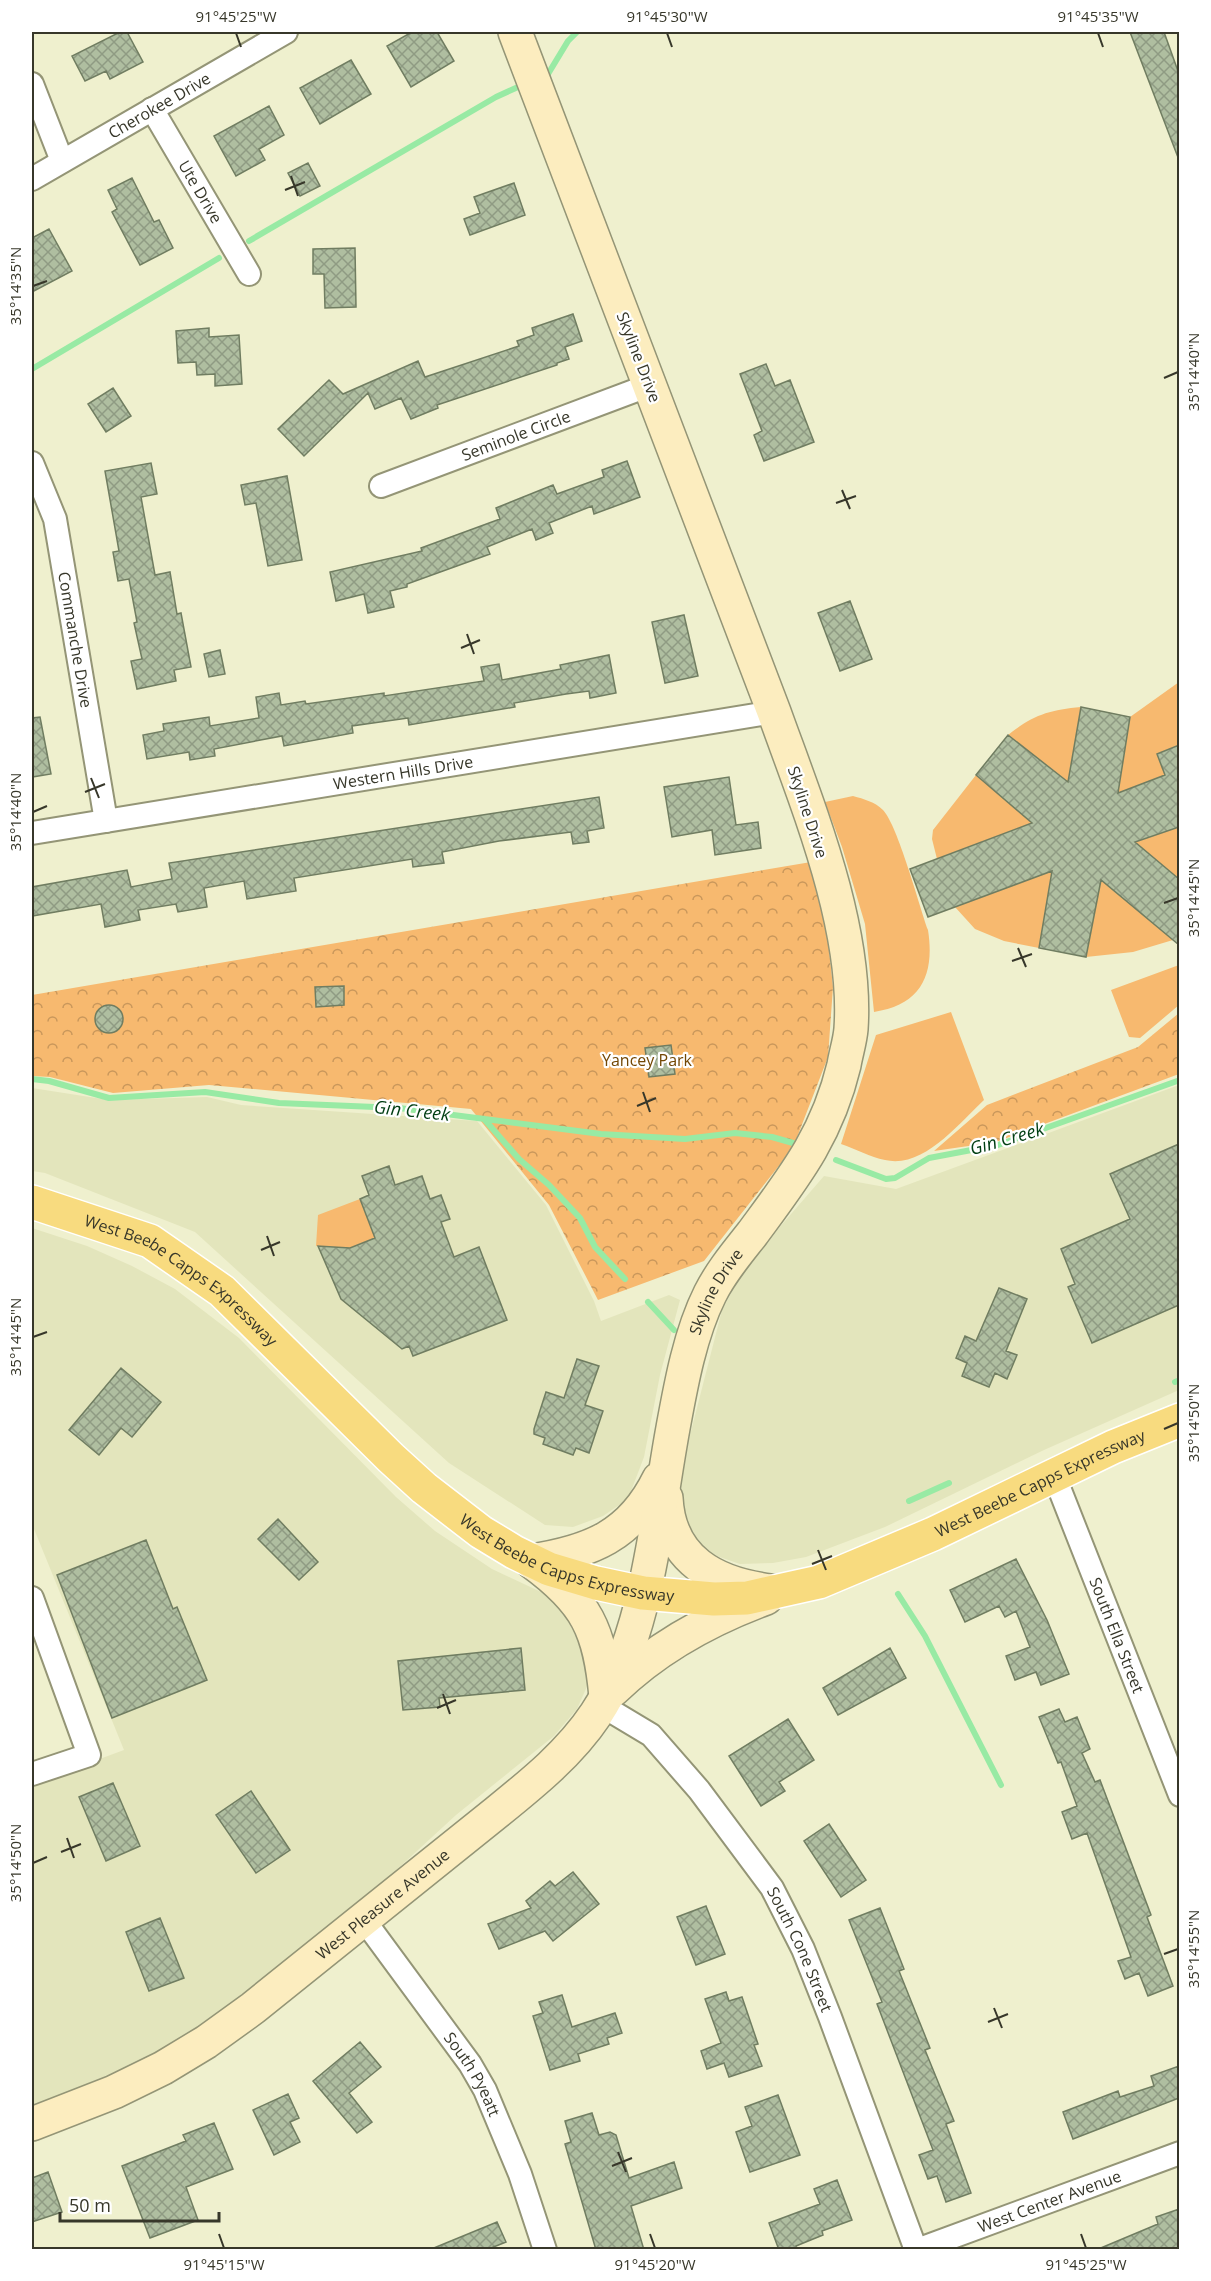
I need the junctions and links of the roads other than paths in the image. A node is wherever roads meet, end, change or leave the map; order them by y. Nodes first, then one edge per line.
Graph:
1 (286, 32) edge
2 (515, 32) edge
3 (32, 84) edge
4 (152, 109) junction
5 (62, 161) junction
6 (32, 179) edge
7 (249, 274) dead end
8 (650, 385) junction
9 (32, 463) edge
10 (381, 486) dead end
11 (774, 712) junction
12 (106, 821) junction
13 (32, 833) edge
14 (32, 1202) edge
15 (1179, 1420) edge
16 (666, 1464) junction
17 (1054, 1475) junction
18 (531, 1562) junction
19 (643, 1593) junction
20 (782, 1593) junction
21 (32, 1598) edge
22 (604, 1701) junction
23 (32, 1774) edge
24 (1179, 1795) edge
25 (364, 1920) junction
26 (32, 2124) edge
27 (1179, 2152) edge
28 (545, 2250) edge
29 (917, 2250) edge

1 - 4 street, Cherokee Drive
2 - 8 street, Skyline Drive
3 - 5 street
4 - 5 street, Cherokee Drive
4 - 7 street, Ute Drive
5 - 6 street, Cherokee Drive
8 - 10 street, Seminole Circle
8 - 11 street, Skyline Drive
9 - 12 street, Commanche Drive
11 - 12 street, Western Hills Drive
11 - 16 street, Skyline Drive
12 - 13 street, Western Hills Drive
14 - 18 main road, West Beebe Capps Expressway
15 - 17 main road, West Beebe Capps Expressway
16 - 18 street
16 - 19 street, Skyline Drive
16 - 20 street
17 - 20 main road, West Beebe Capps Expressway
17 - 24 street, South Ella Street
18 - 19 main road, West Beebe Capps Expressway
18 - 22 street
19 - 20 main road, West Beebe Capps Expressway
19 - 22 street, West Pleasure Avenue
20 - 22 street
21 - 23 street
22 - 25 street, West Pleasure Avenue
22 - 29 street, South Cone Street
25 - 26 street, West Pleasure Avenue
25 - 28 street, South Pyeatt
27 - 29 street, West Center Avenue

